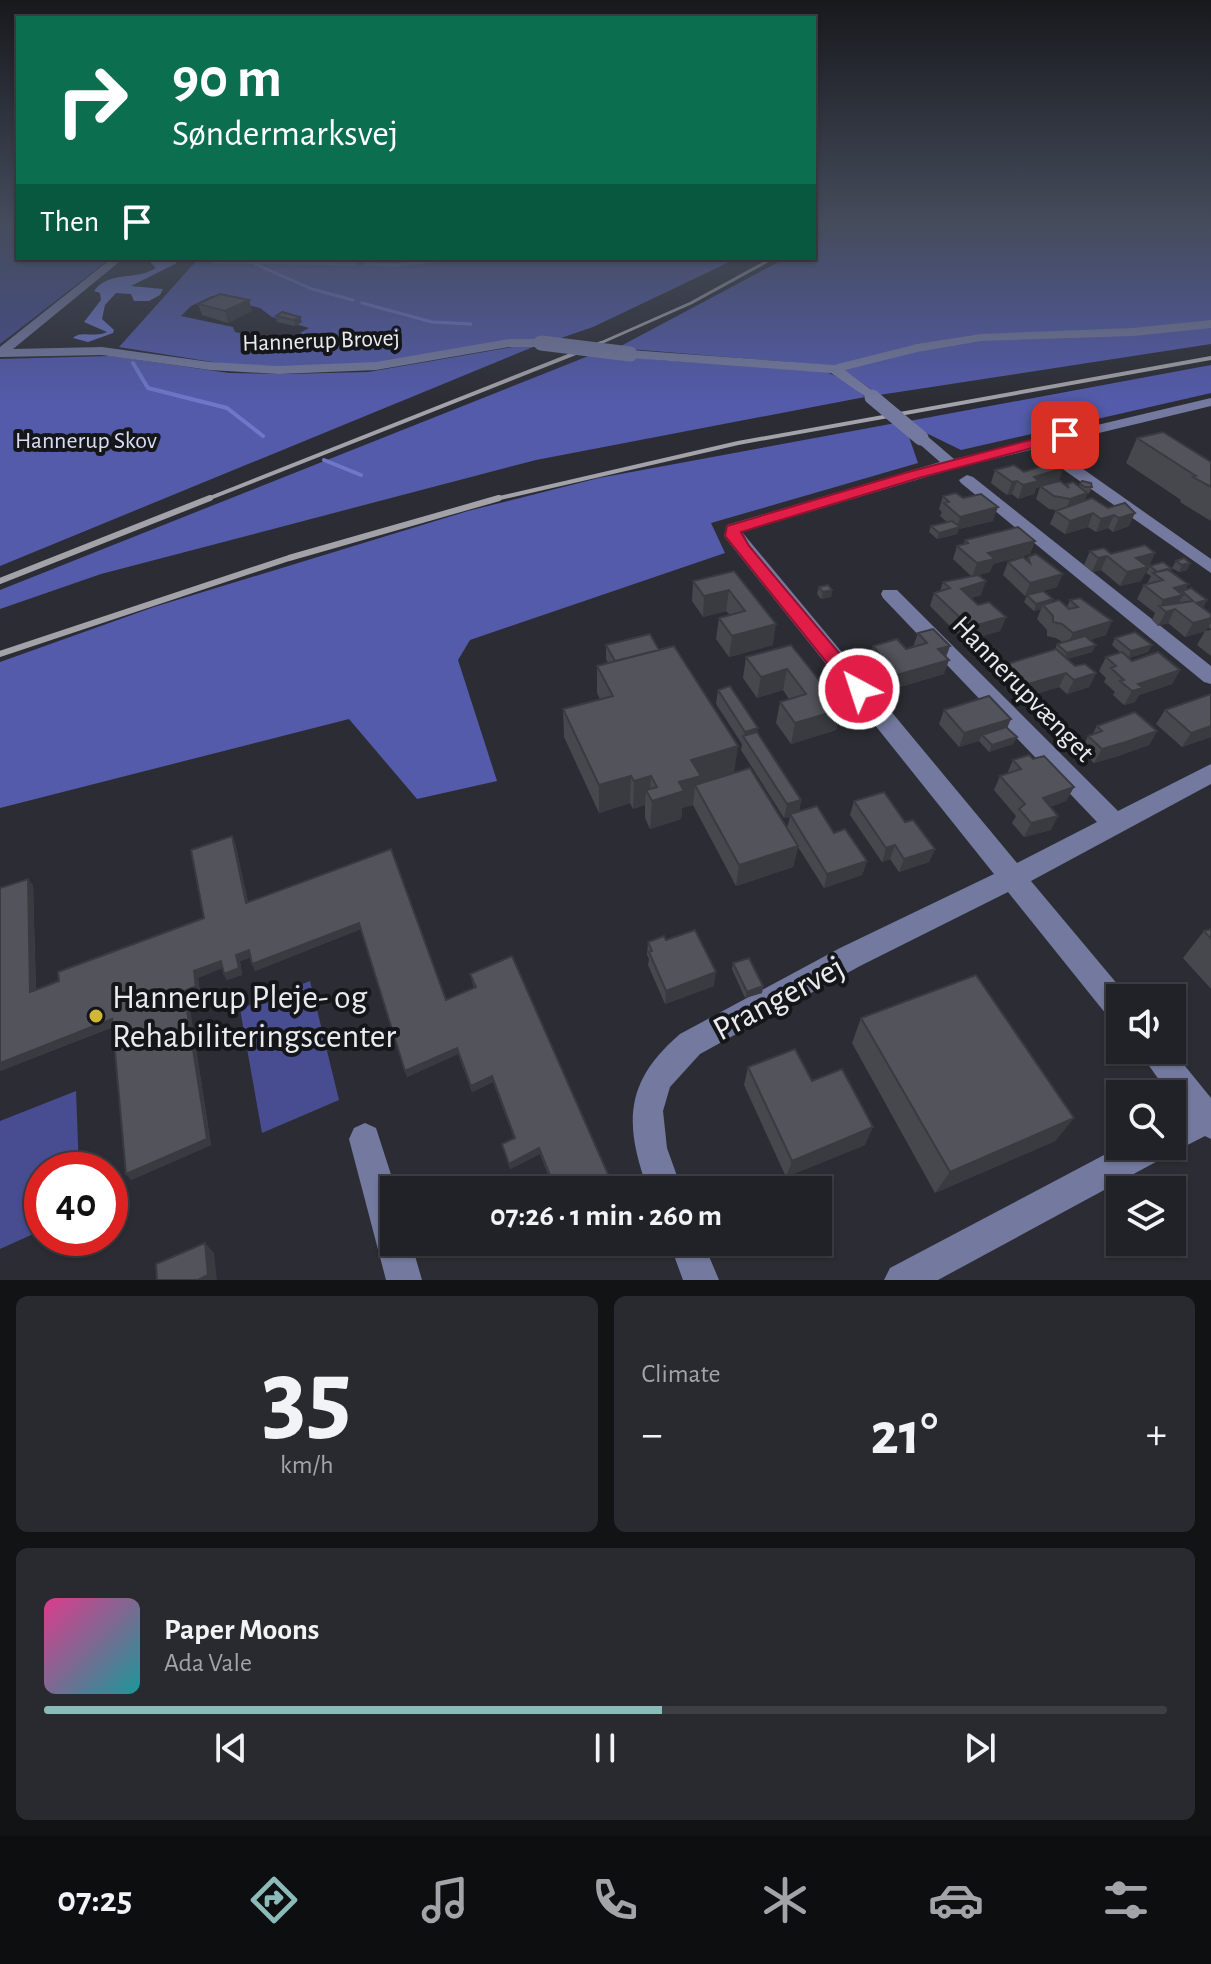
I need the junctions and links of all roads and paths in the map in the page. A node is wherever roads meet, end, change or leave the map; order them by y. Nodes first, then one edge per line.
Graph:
1 (87, 284) edge
2 (1211, 324) edge
3 (0, 353) edge
4 (834, 369) junction
5 (1211, 402) edge
6 (1035, 442) junction
7 (951, 464) junction
8 (971, 490) dead end
9 (1211, 567) edge
10 (890, 594) dead end
11 (1211, 677) edge
12 (1211, 773) edge
13 (1115, 824) junction
14 (1013, 876) junction
15 (1106, 992) edge
16 (1164, 1064) edge
17 (1209, 1120) edge
18 (1186, 1131) edge
19 (365, 1139) dead end
20 (1128, 1160) edge
21 (659, 1176) edge
22 (692, 1256) edge
23 (404, 1280) edge
24 (701, 1280) edge
25 (902, 1280) edge

1 - 3 street
2 - 4 street, Hannerup Brovej
3 - 4 street, Hannerup Brovej, bridge
4 - 7 street, bridge
5 - 6 street
6 - 7 street
6 - 9 street
7 - 14 street
8 - 11 street
10 - 13 street, Hannerupvænget
12 - 13 street
13 - 14 street
14 - 15 street
14 - 21 street, Prangervej
16 - 17 street
17 - 18 street
19 - 23 street
20 - 25 street
22 - 24 street

